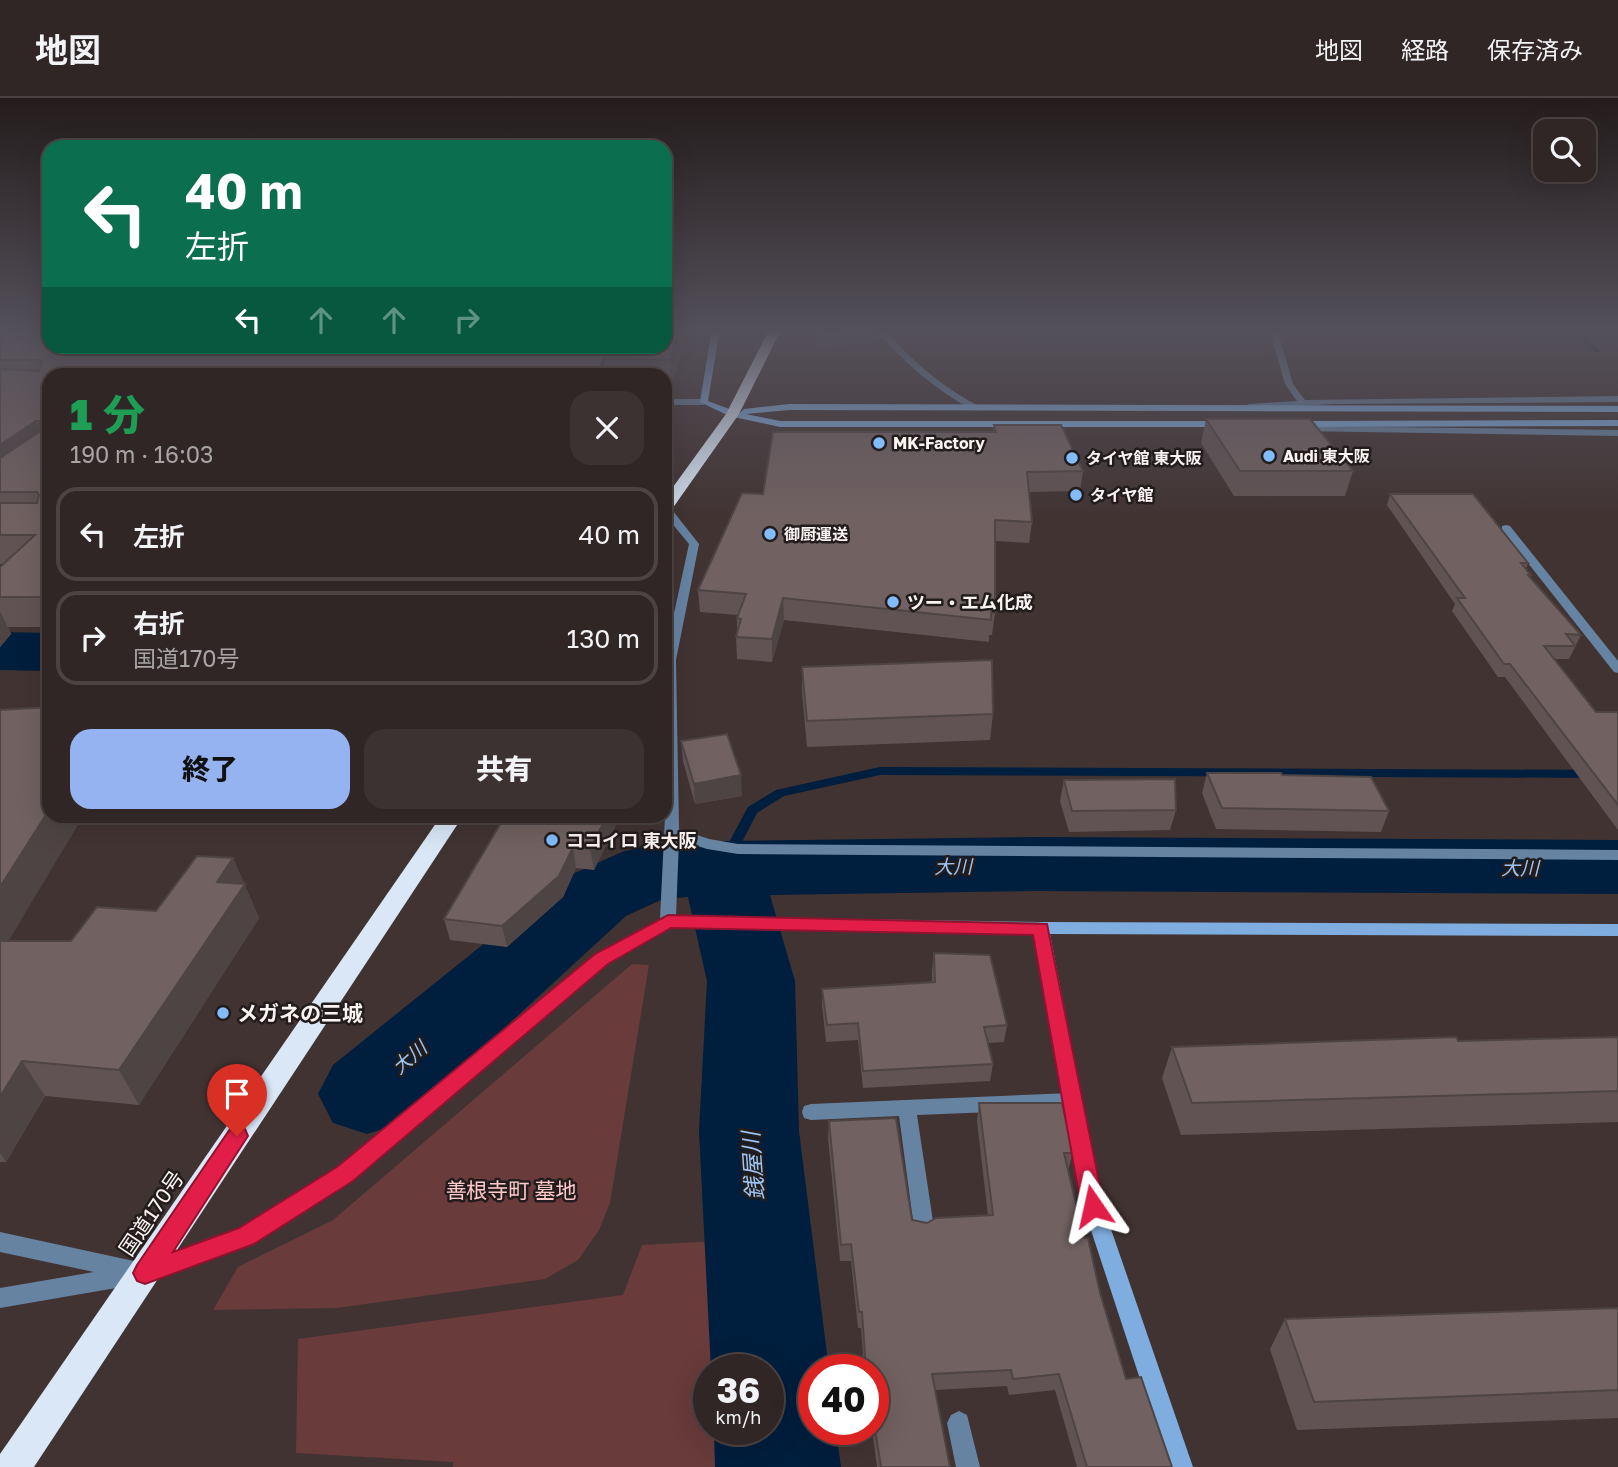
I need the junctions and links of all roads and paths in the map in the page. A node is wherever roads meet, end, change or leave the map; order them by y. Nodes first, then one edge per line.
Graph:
1 (705, 392) edge
2 (743, 392) edge
3 (944, 392) edge
4 (1295, 392) edge
5 (1618, 400) edge
6 (672, 402) edge
7 (704, 402) junction
8 (1303, 403) junction
9 (974, 407) junction
10 (1200, 409) junction
11 (1618, 410) edge
12 (732, 414) junction
13 (1618, 423) edge
14 (1208, 424) joint
15 (1234, 425) edge
16 (1288, 426) joint
17 (1618, 433) edge
18 (672, 498) edge
19 (672, 517) edge
20 (1506, 528) dead end
21 (672, 650) edge
22 (1618, 669) edge
23 (447, 823) edge
24 (672, 823) edge
25 (672, 839) junction
26 (1618, 855) edge
27 (668, 915) junction
28 (1041, 928) junction
29 (1618, 930) edge
30 (1072, 1101) junction
31 (907, 1108) junction
32 (811, 1112) dead end
33 (924, 1228) edge
34 (0, 1242) edge
35 (145, 1273) junction
36 (0, 1298) edge
37 (959, 1423) dead end
38 (13, 1467) edge
39 (968, 1467) edge
40 (1181, 1467) edge

1 - 7 main road
2 - 12 highway
3 - 9 street
4 - 8 street
5 - 8 street
6 - 7 street
7 - 12 main road
8 - 10 street
9 - 10 main road
9 - 12 main road
10 - 11 main road
12 - 14 main road
12 - 18 highway
13 - 16 main road
14 - 15 street
16 - 17 street
19 - 21 street
20 - 22 street
23 - 35 highway, 国道170号
24 - 25 street
25 - 26 street
25 - 27 street
27 - 28 street
27 - 35 street
28 - 29 main road
28 - 30 main road
30 - 31 street
30 - 40 main road
31 - 32 street
31 - 33 street
34 - 35 street
35 - 36 street
35 - 38 highway, 国道170号
37 - 39 street

